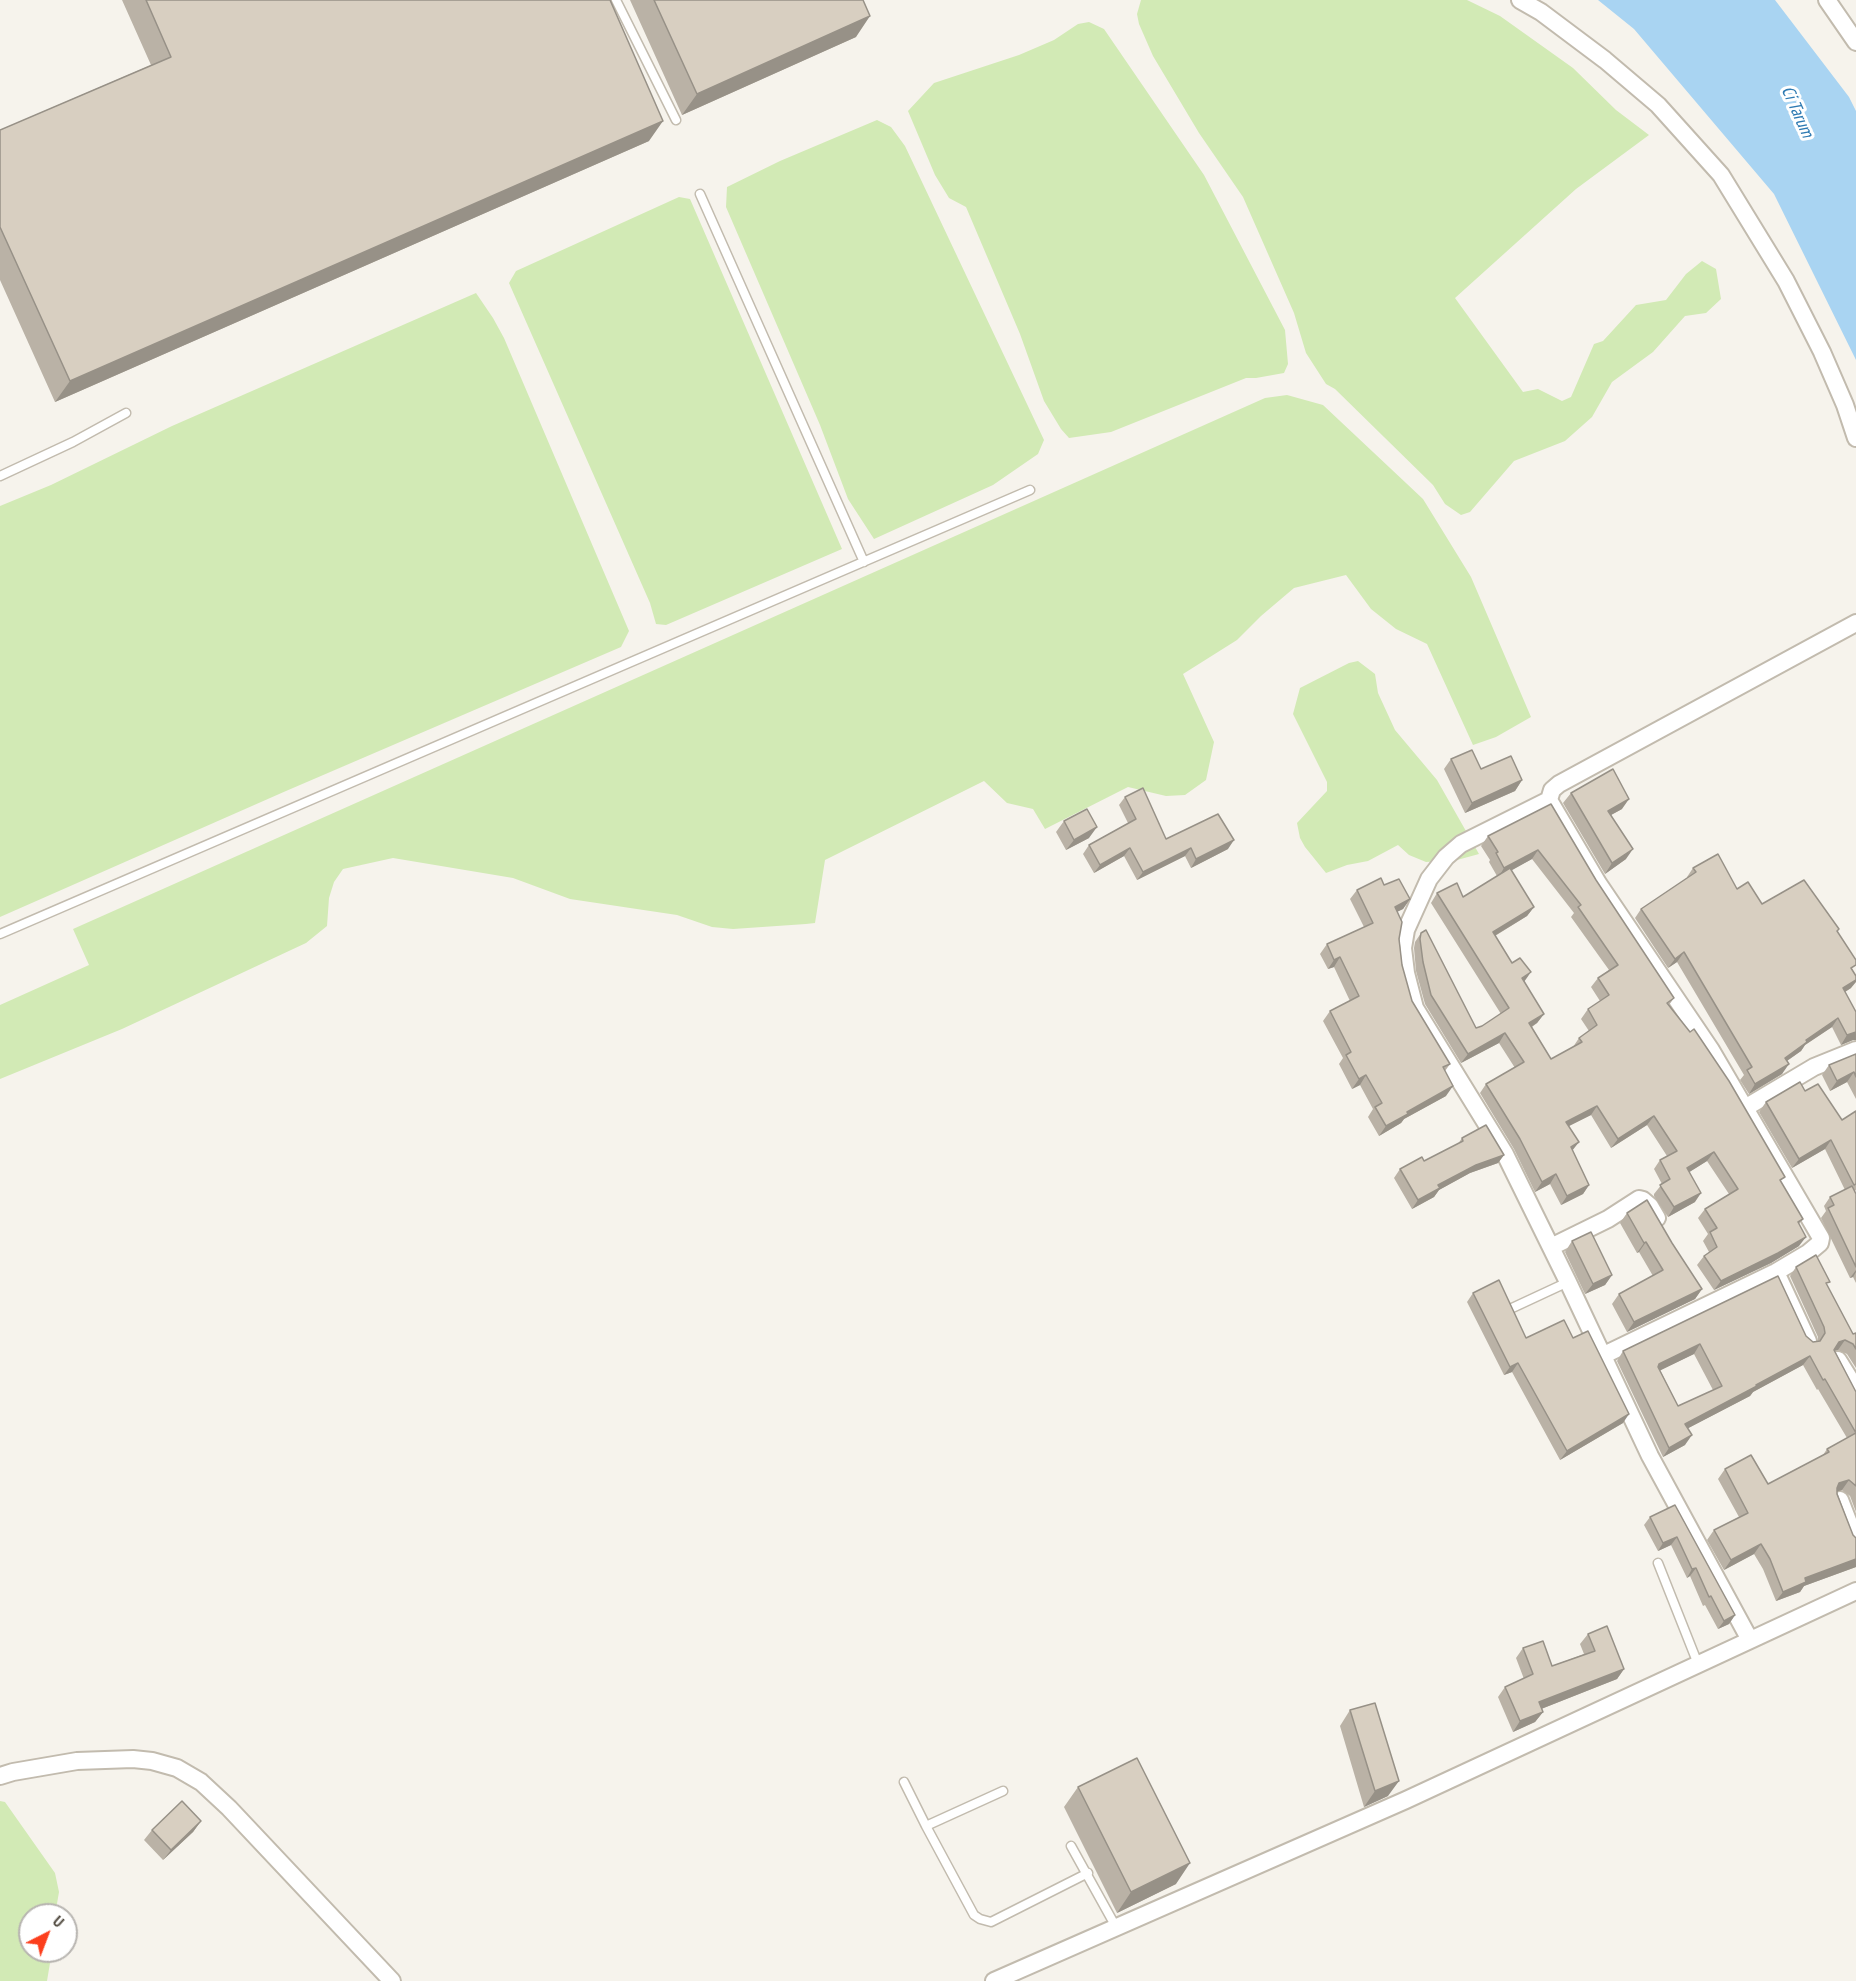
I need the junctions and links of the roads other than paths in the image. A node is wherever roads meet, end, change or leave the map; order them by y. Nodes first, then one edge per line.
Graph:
1 (616, 0) edge
2 (1520, 0) edge
3 (1827, 0) edge
4 (1854, 36) edge
5 (676, 120) dead end
6 (700, 194) dead end
7 (126, 413) dead end
8 (1856, 438) edge
9 (0, 476) edge
10 (1030, 490) dead end
11 (864, 562) junction
12 (1856, 623) edge
13 (1549, 800) junction
14 (0, 934) edge
15 (1856, 1050) edge
16 (1745, 1108) junction
17 (1667, 1237) edge
18 (1551, 1247) junction
19 (1776, 1272) junction
20 (1568, 1281) junction
21 (1510, 1309) edge
22 (1808, 1341) edge
23 (1602, 1356) junction
24 (1838, 1360) edge
25 (1856, 1389) edge
26 (1840, 1500) edge
27 (1856, 1541) edge
28 (1658, 1563) dead end
29 (1856, 1591) edge
30 (1750, 1640) junction
31 (1698, 1664) junction
32 (0, 1776) edge
33 (904, 1782) dead end
34 (1003, 1791) dead end
35 (926, 1826) junction
36 (1071, 1846) dead end
37 (1088, 1874) junction
38 (1116, 1927) junction
39 (392, 1981) edge
40 (994, 1981) edge

1 - 5 lane
2 - 8 street
3 - 4 street
6 - 11 lane
7 - 9 lane
10 - 11 lane
11 - 14 lane
12 - 13 street
13 - 16 street
13 - 18 street
15 - 16 street
16 - 19 street
17 - 18 street
18 - 20 street
19 - 22 street
19 - 23 street
20 - 21 lane
20 - 23 street
23 - 30 street
24 - 25 street
26 - 27 street
28 - 31 lane
29 - 30 street
30 - 31 street
31 - 38 street
32 - 39 street
33 - 35 lane
34 - 35 lane
35 - 37 lane
36 - 37 lane
37 - 38 lane
38 - 40 street

